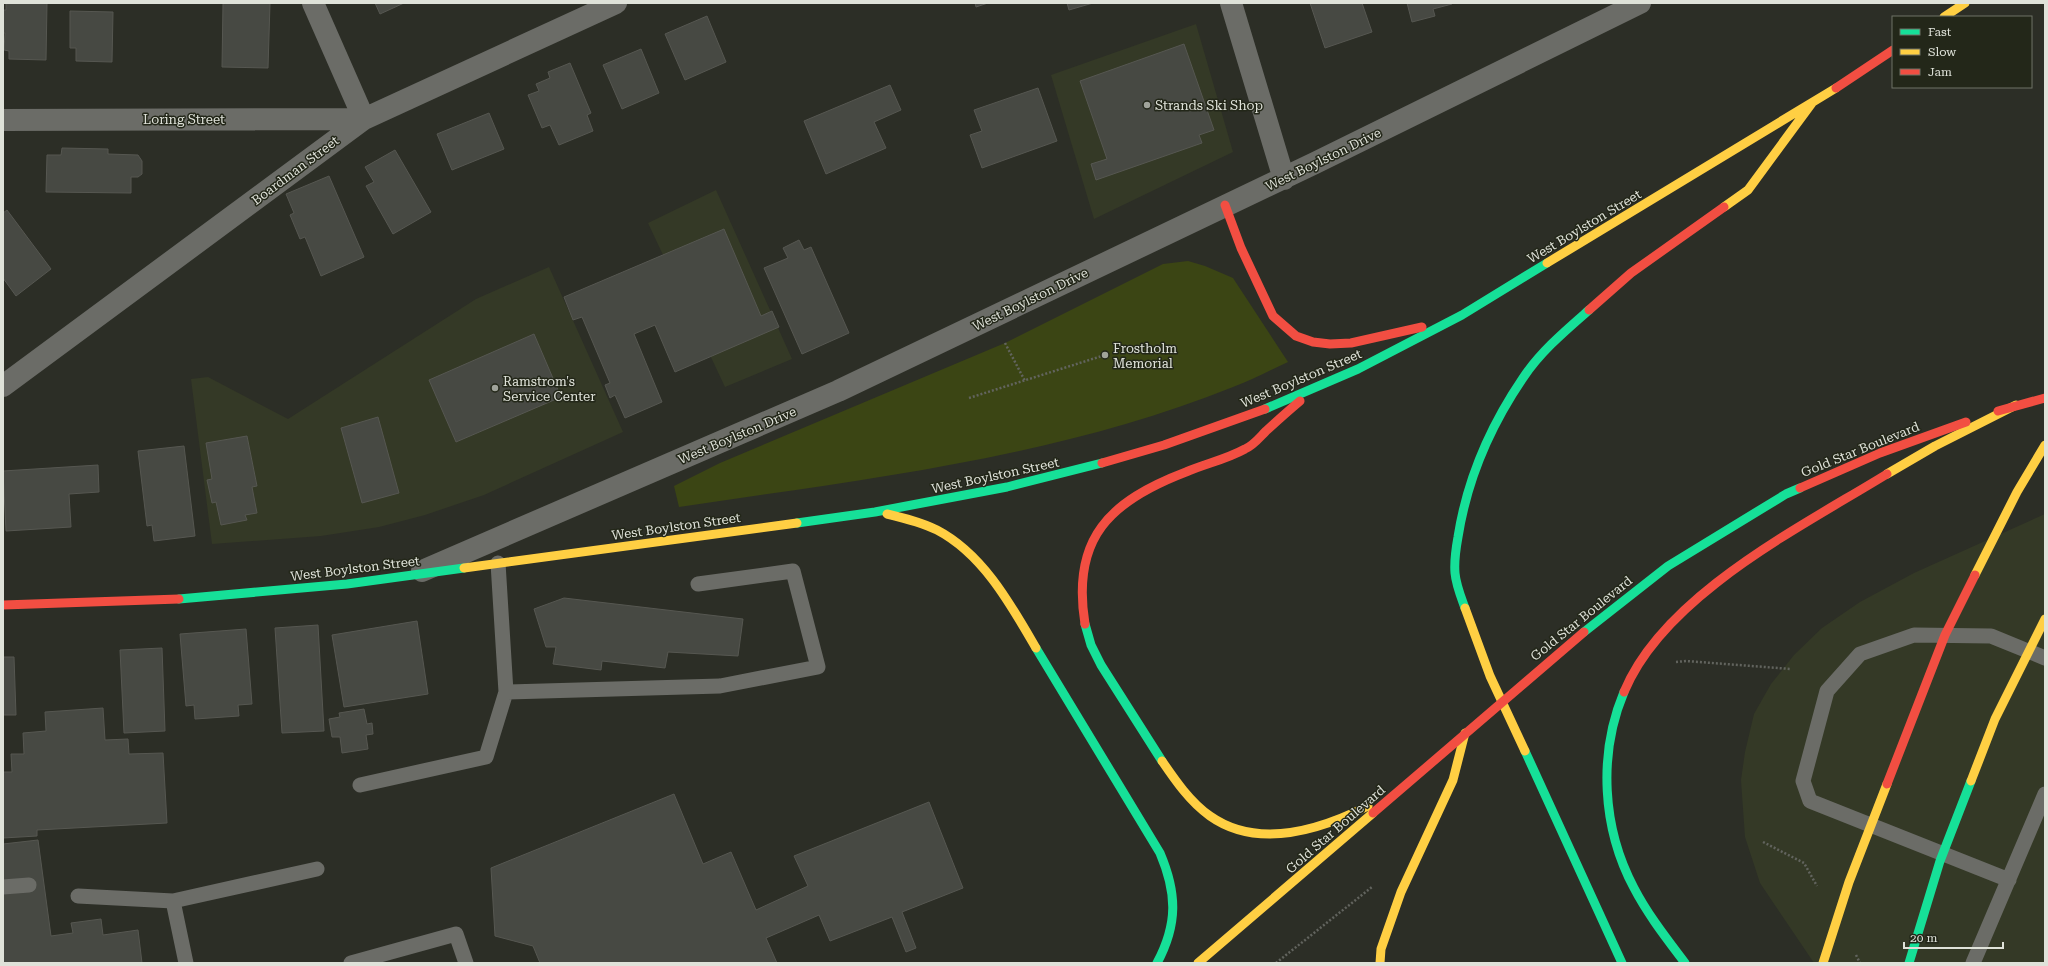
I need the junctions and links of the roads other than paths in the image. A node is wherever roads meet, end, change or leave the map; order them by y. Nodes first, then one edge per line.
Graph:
1 (313, 3) edge
2 (616, 3) edge
3 (1231, 3) edge
4 (1640, 3) edge
5 (1965, 3) edge
6 (1946, 16) edge
7 (1892, 51) edge
8 (1812, 103) junction
9 (364, 118) junction
10 (3, 120) edge
11 (1284, 178) junction
12 (1225, 205) junction
13 (1462, 316) junction
14 (3, 386) edge
15 (1312, 390) junction
16 (2045, 398) edge
17 (2016, 405) junction
18 (2045, 445) edge
19 (875, 512) junction
20 (498, 563) junction
21 (411, 575) junction
22 (698, 584) dead end
23 (3, 604) edge
24 (2045, 619) edge
25 (2045, 658) edge
26 (506, 692) junction
27 (1465, 733) junction
28 (360, 785) dead end
29 (1401, 789) junction
30 (2045, 794) edge
31 (317, 869) dead end
32 (2009, 880) junction
33 (29, 884) dead end
34 (3, 887) edge
35 (78, 896) dead end
36 (174, 901) junction
37 (186, 963) edge
38 (350, 963) edge
39 (466, 963) edge
40 (1157, 963) edge
41 (1198, 963) edge
42 (1380, 963) edge
43 (1622, 963) edge
44 (1685, 963) edge
45 (1823, 963) edge
46 (1909, 963) edge
47 (1973, 963) edge

1 - 9 street
2 - 9 street, Boardman Street
3 - 11 street
4 - 11 street, West Boylston Drive
5 - 6 main road
7 - 8 main road, West Boylston Street
8 - 13 main road, West Boylston Street
8 - 43 main road
9 - 10 street, Loring Street
9 - 14 street, Boardman Street
11 - 12 street, West Boylston Drive
12 - 13 main road
12 - 21 street, West Boylston Drive
13 - 15 main road, West Boylston Street
15 - 19 main road, West Boylston Street
15 - 29 main road
16 - 17 main road, Gold Star Boulevard
17 - 27 main road, Gold Star Boulevard
17 - 44 main road
18 - 45 main road
19 - 20 main road, West Boylston Street
19 - 40 main road
20 - 21 main road, West Boylston Street
20 - 26 lane
21 - 23 main road, West Boylston Street
22 - 26 lane
24 - 46 main road
25 - 32 lane
26 - 28 lane
27 - 29 main road, Gold Star Boulevard
27 - 42 main road
29 - 41 main road, Gold Star Boulevard
30 - 32 lane
31 - 36 lane
32 - 47 lane
33 - 34 lane
35 - 36 lane
36 - 37 lane
38 - 39 lane

